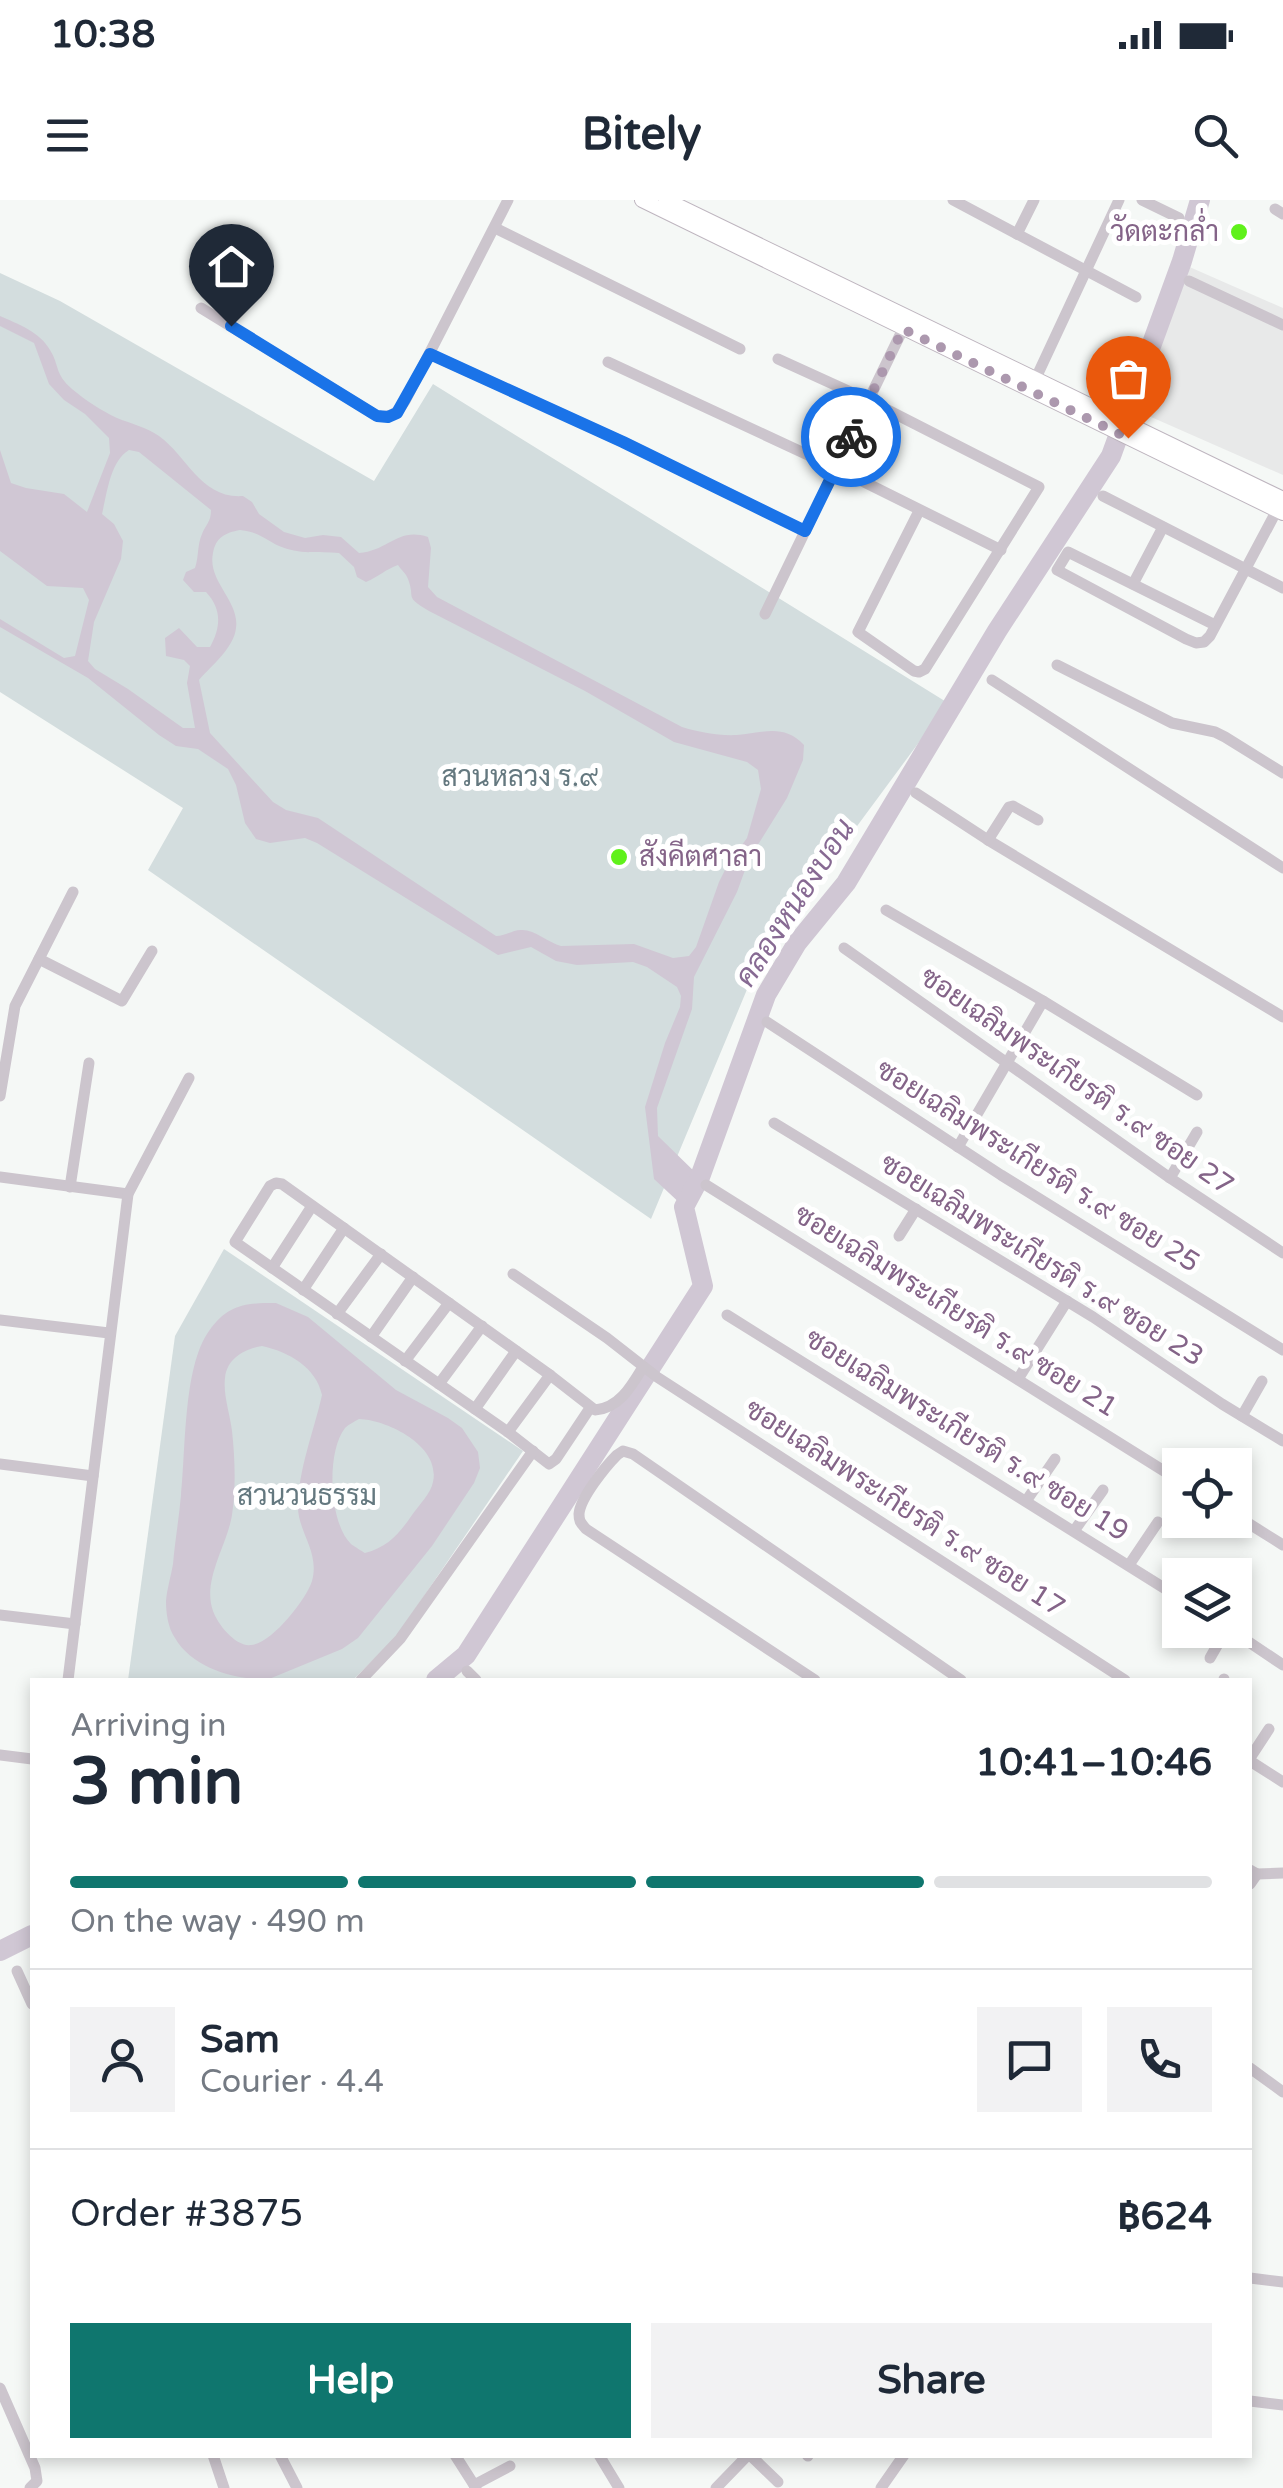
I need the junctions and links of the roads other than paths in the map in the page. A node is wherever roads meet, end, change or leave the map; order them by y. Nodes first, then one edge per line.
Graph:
1 (508, 200) edge
2 (642, 200) edge
3 (666, 200) edge
4 (953, 200) edge
5 (1034, 200) edge
6 (1119, 200) edge
7 (1142, 200) edge
8 (1179, 218) dead end
9 (495, 228) junction
10 (1017, 234) junction
11 (1086, 271) junction
12 (1189, 281) dead end
13 (1136, 297) dead end
14 (201, 308) dead end
15 (1283, 325) edge
16 (903, 329) junction
17 (740, 349) dead end
18 (430, 354) junction
19 (778, 359) dead end
20 (608, 362) dead end
21 (1035, 380) junction
22 (868, 400) junction
23 (1129, 432) junction
24 (836, 468) junction
25 (1102, 496) dead end
26 (1282, 503) edge
27 (919, 510) junction
28 (1163, 527) junction
29 (805, 531) junction
30 (1001, 550) junction
31 (1245, 570) junction
32 (1133, 584) junction
33 (1283, 588) edge
34 (765, 614) dead end
35 (1215, 625) junction
36 (1057, 665) dead end
37 (992, 680) dead end
38 (1283, 773) edge
39 (916, 793) dead end
40 (1038, 820) dead end
41 (988, 840) junction
42 (1283, 868) edge
43 (73, 892) dead end
44 (886, 910) dead end
45 (844, 948) dead end
46 (152, 950) dead end
47 (39, 959) junction
48 (1043, 1001) junction
49 (1283, 1017) edge
50 (767, 1022) dead end
51 (1008, 1063) junction
52 (89, 1064) dead end
53 (189, 1078) dead end
54 (1197, 1095) dead end
55 (0, 1096) edge
56 (774, 1123) dead end
57 (1197, 1132) dead end
58 (958, 1147) junction
59 (0, 1178) edge
60 (1170, 1178) junction
61 (706, 1185) dead end
62 (70, 1188) junction
63 (128, 1194) junction
64 (312, 1206) junction
65 (916, 1209) junction
66 (344, 1228) junction
67 (898, 1236) dead end
68 (1283, 1253) edge
69 (381, 1254) junction
70 (272, 1268) junction
71 (513, 1274) dead end
72 (413, 1277) junction
73 (303, 1290) junction
74 (1067, 1300) junction
75 (450, 1303) junction
76 (337, 1314) junction
77 (727, 1315) dead end
78 (0, 1320) edge
79 (482, 1326) junction
80 (109, 1334) junction
81 (372, 1337) junction
82 (516, 1350) junction
83 (1283, 1350) edge
84 (406, 1361) junction
85 (644, 1368) junction
86 (550, 1374) junction
87 (1018, 1379) junction
88 (1262, 1381) dead end
89 (439, 1384) junction
90 (590, 1408) junction
91 (475, 1409) junction
92 (1242, 1416) junction
93 (508, 1432) junction
94 (1283, 1441) edge
95 (533, 1452) junction
96 (1055, 1459) dead end
97 (0, 1464) edge
98 (1162, 1470) edge
99 (93, 1476) junction
100 (1103, 1490) dead end
101 (1026, 1501) junction
102 (1158, 1522) dead end
103 (1252, 1526) edge
104 (1074, 1531) junction
105 (1283, 1545) edge
106 (1129, 1564) junction
107 (1162, 1586) edge
108 (0, 1615) edge
109 (75, 1624) junction
110 (1252, 1645) edge
111 (1216, 1648) edge
112 (1210, 1658) dead end
113 (1283, 1665) edge
114 (68, 1678) edge
115 (363, 1678) edge
116 (811, 1678) edge
117 (958, 1678) edge
118 (1123, 1678) edge
119 (1269, 1729) dead end
120 (0, 1756) edge
121 (1252, 1756) edge
122 (30, 1759) edge
123 (1252, 1760) edge
124 (1283, 1782) edge
125 (1283, 1874) edge
126 (1252, 1876) edge
127 (17, 1972) dead end
128 (30, 2000) edge
129 (1252, 2069) edge
130 (1283, 2092) edge
131 (1252, 2278) edge
132 (1283, 2282) edge
133 (0, 2388) edge
134 (1252, 2401) edge
135 (1283, 2405) edge
136 (30, 2457) edge
137 (31, 2458) edge
138 (214, 2458) edge
139 (282, 2458) edge
140 (457, 2458) edge
141 (600, 2458) edge
142 (746, 2458) edge
143 (752, 2458) edge
144 (902, 2458) edge
145 (510, 2466) dead end
146 (778, 2482) dead end
147 (475, 2487) edge
148 (30, 2488) edge
149 (224, 2488) edge
150 (297, 2488) edge
151 (619, 2488) edge
152 (716, 2488) edge
153 (881, 2488) edge

1 - 9 street
2 - 16 main road
3 - 21 main road
4 - 10 street
5 - 10 street
6 - 11 street
7 - 8 street
9 - 17 street
9 - 18 street
10 - 11 street
11 - 13 street
11 - 21 street
12 - 15 street
14 - 18 street
16 - 22 street
16 - 23 main road
18 - 29 street
19 - 22 street
20 - 24 street
21 - 23 main road
22 - 24 street
22 - 30 street
23 - 26 main road
24 - 27 street
24 - 29 street
25 - 28 street
26 - 31 street
27 - 30 street
27 - 30 street
28 - 31 street
28 - 32 street
29 - 34 street
31 - 33 street
31 - 35 street
32 - 35 street
32 - 35 street
36 - 38 street
37 - 42 street
39 - 41 street
40 - 41 street
41 - 49 street
43 - 47 street
44 - 48 street
45 - 51 street, ซอยเฉลิมพระเกียรติ ร.๙ ซอย 27
46 - 47 street
47 - 55 street
48 - 51 street
48 - 54 street
50 - 58 street, ซอยเฉลิมพระเกียรติ ร.๙ ซอย 25
51 - 58 street
51 - 60 street, ซอยเฉลิมพระเกียรติ ร.๙ ซอย 27
52 - 62 street
53 - 63 street
56 - 65 street, ซอยเฉลิมพระเกียรติ ร.๙ ซอย 23
57 - 60 street
58 - 83 street, ซอยเฉลิมพระเกียรติ ร.๙ ซอย 25
59 - 62 street
60 - 68 street, ซอยเฉลิมพระเกียรติ ร.๙ ซอย 27
61 - 87 street, ซอยเฉลิมพระเกียรติ ร.๙ ซอย 21
62 - 63 street
63 - 80 street
64 - 66 street
64 - 70 street
64 - 70 street
65 - 67 street
65 - 74 street, ซอยเฉลิมพระเกียรติ ร.๙ ซอย 23
66 - 69 street
66 - 73 street
69 - 72 street
69 - 76 street
70 - 73 street
71 - 85 street, ซอยเฉลิมพระเกียรติ ร.๙ ซอย 17
72 - 75 street
72 - 81 street
73 - 76 street
74 - 87 street
74 - 92 street, ซอยเฉลิมพระเกียรติ ร.๙ ซอย 23
75 - 79 street
75 - 84 street
76 - 81 street
77 - 101 street, ซอยเฉลิมพระเกียรติ ร.๙ ซอย 19
78 - 80 street
79 - 82 street
79 - 89 street
80 - 99 street
81 - 84 street
82 - 86 street
82 - 91 street
84 - 89 street
85 - 90 street
85 - 118 street, ซอยเฉลิมพระเกียรติ ร.๙ ซอย 17
86 - 90 street
86 - 93 street
87 - 98 street, ซอยเฉลิมพระเกียรติ ร.๙ ซอย 21
88 - 92 street
89 - 91 street
90 - 95 street
91 - 93 street
92 - 94 street, ซอยเฉลิมพระเกียรติ ร.๙ ซอย 23
93 - 95 street
95 - 115 street
96 - 101 street
97 - 99 street
99 - 109 street
100 - 104 street
101 - 104 street, ซอยเฉลิมพระเกียรติ ร.๙ ซอย 19
102 - 106 street
103 - 105 street
104 - 106 street, ซอยเฉลิมพระเกียรติ ร.๙ ซอย 19
106 - 107 street, ซอยเฉลิมพระเกียรติ ร.๙ ซอย 19
108 - 109 street
109 - 114 street
110 - 113 street
111 - 112 street
116 - 117 street
119 - 121 street
120 - 122 street
123 - 124 street
125 - 126 street
127 - 128 street
129 - 130 street
131 - 132 street
133 - 136 street
134 - 135 street
137 - 148 street
138 - 149 street
139 - 150 street
140 - 147 street
141 - 151 street
142 - 152 street
143 - 146 street
144 - 153 street
145 - 147 street

